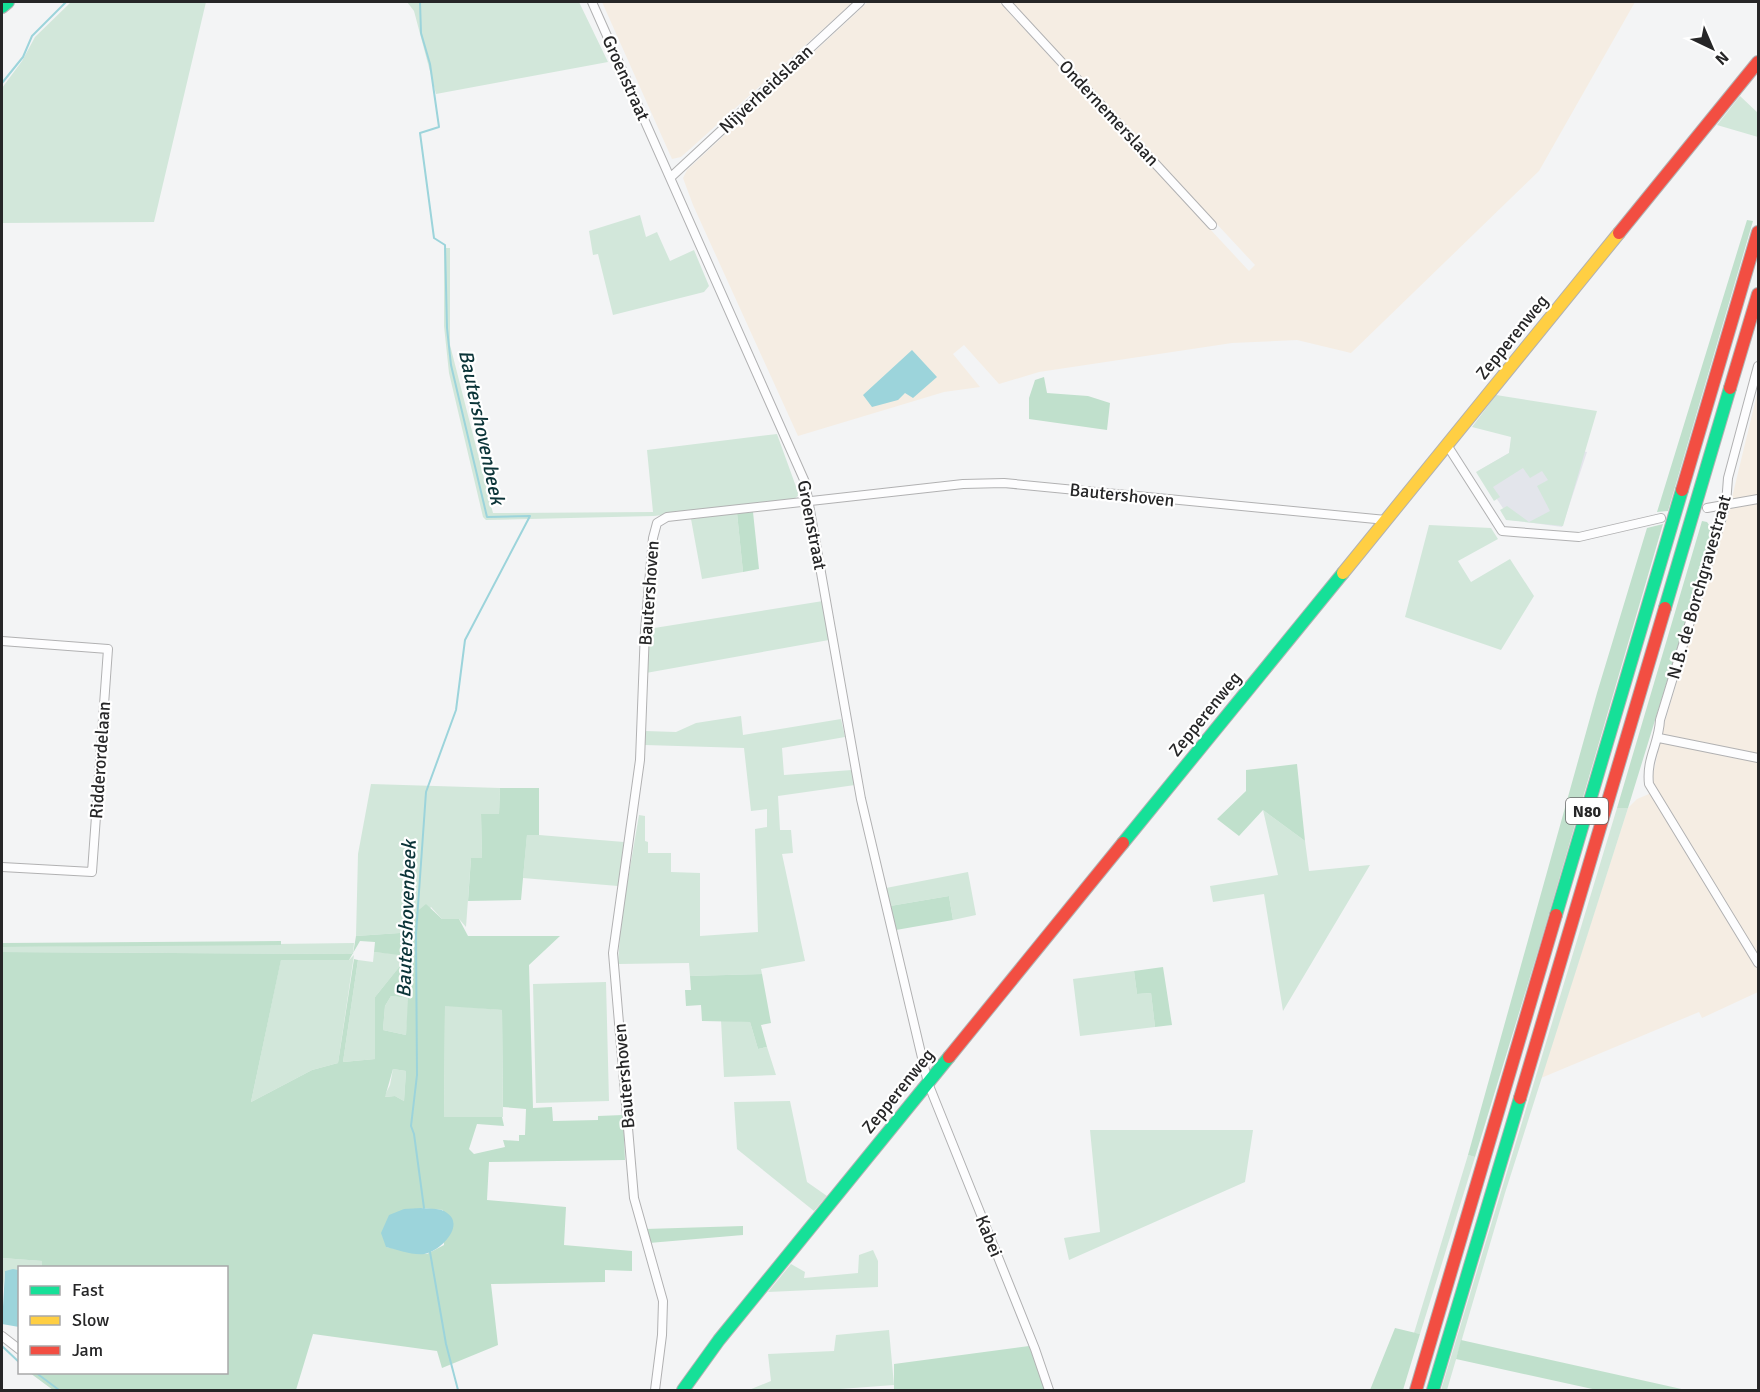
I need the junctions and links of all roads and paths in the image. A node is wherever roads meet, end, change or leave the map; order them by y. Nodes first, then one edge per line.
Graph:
1 (8, 2) edge
2 (592, 2) edge
3 (860, 2) edge
4 (1006, 2) edge
5 (2, 7) edge
6 (1758, 62) edge
7 (671, 177) junction
8 (1212, 225) dead end
9 (1758, 232) edge
10 (1758, 294) edge
11 (1758, 366) edge
12 (1447, 445) junction
13 (1758, 499) edge
14 (809, 502) junction
15 (1726, 504) junction
16 (1707, 508) dead end
17 (1661, 518) dead end
18 (1386, 520) junction
19 (2, 641) edge
20 (1659, 738) junction
21 (1758, 758) edge
22 (2, 867) edge
23 (1758, 963) edge
24 (928, 1083) junction
25 (2, 1336) edge
26 (18, 1348) edge
27 (655, 1390) edge
28 (682, 1390) edge
29 (1049, 1390) edge
30 (1416, 1390) edge
31 (1433, 1390) edge

1 - 5 main road
2 - 7 street, Groenstraat
3 - 7 street, Nijverheidslaan
4 - 8 street, Ondernemerslaan
6 - 12 main road, Zepperenweg
7 - 14 street, Groenstraat
9 - 30 main road, N80
10 - 31 main road, N80
11 - 15 street, N.B. de Borchgravestraat
12 - 17 street
12 - 18 main road, Zepperenweg
13 - 15 street
14 - 18 street, Bautershoven
14 - 24 street, Groenstraat
14 - 27 street, Bautershoven
15 - 16 street
15 - 20 street, N.B. de Borchgravestraat
18 - 24 main road, Zepperenweg
19 - 22 street, Ridderordelaan
20 - 21 street
20 - 23 street, N.B. de Borchgravestraat
24 - 28 main road, Zepperenweg
24 - 29 street, Kabei
25 - 26 street

